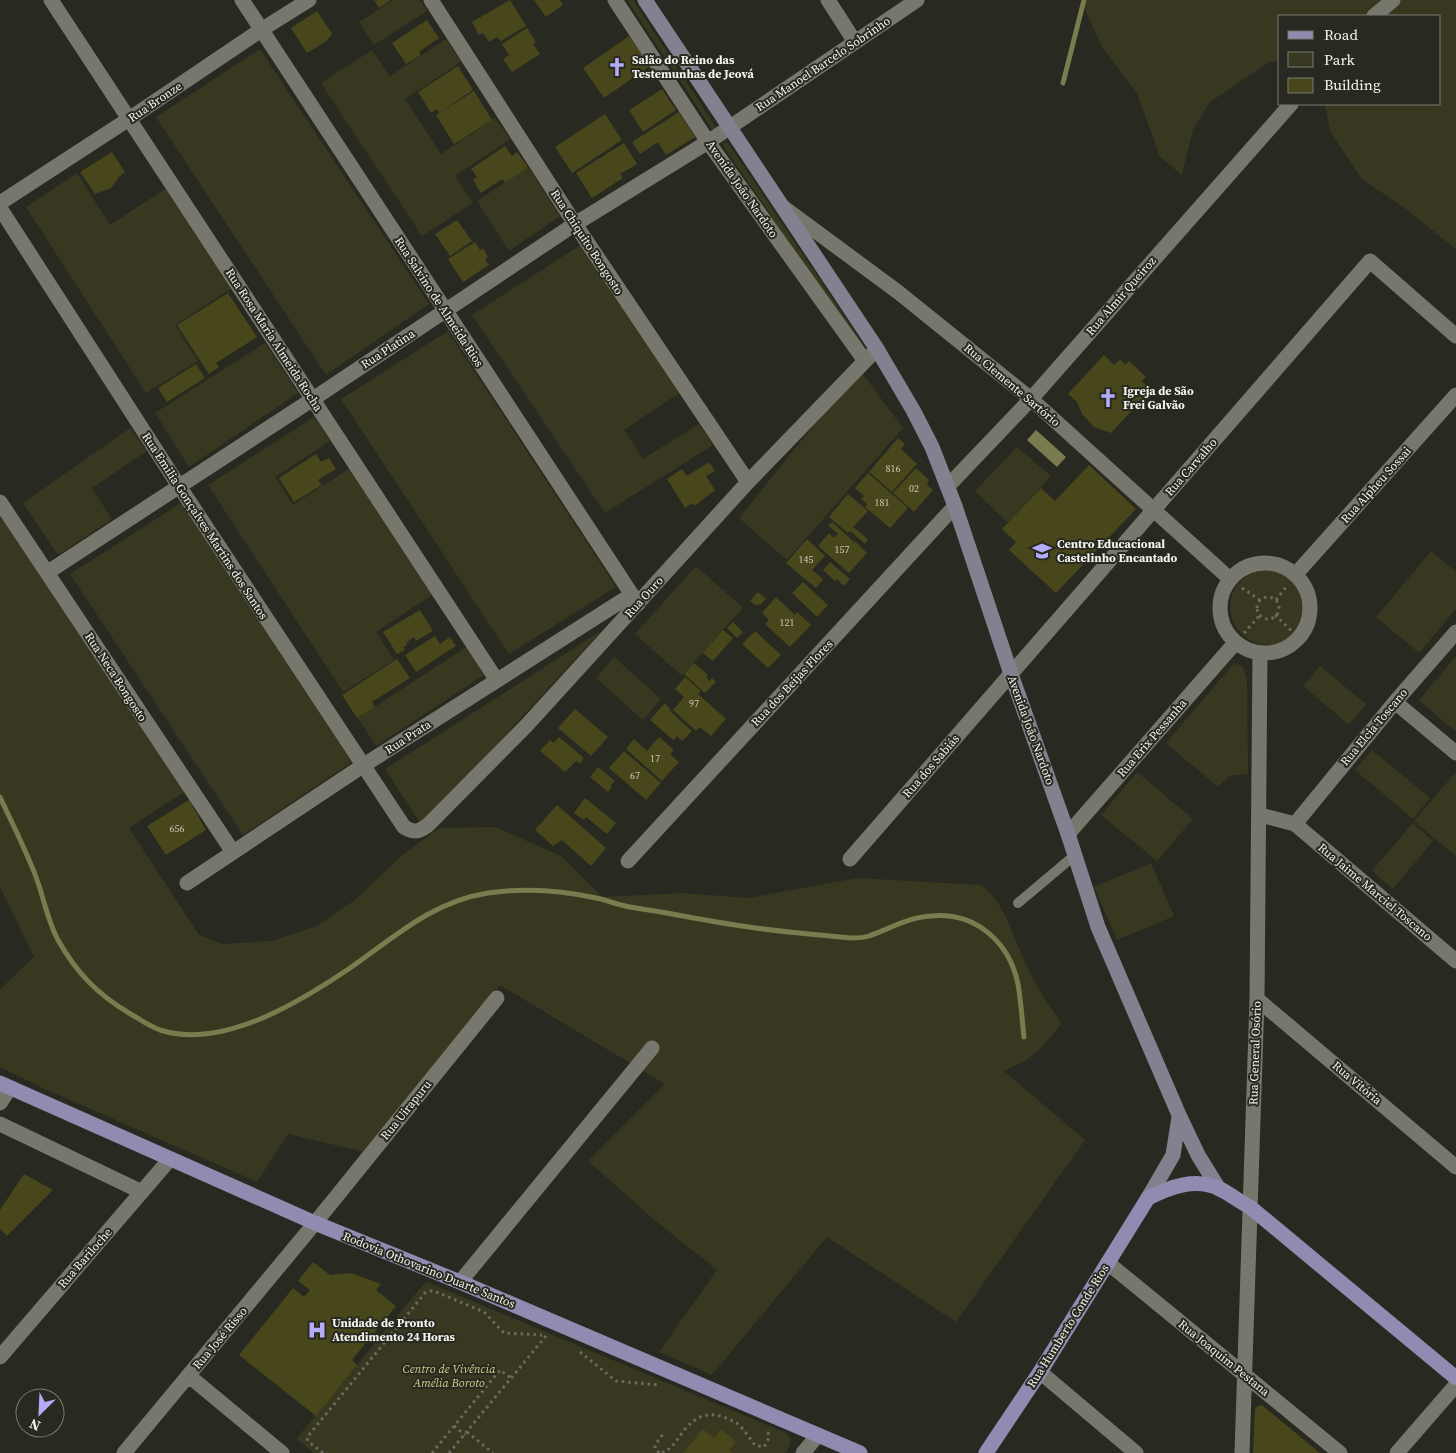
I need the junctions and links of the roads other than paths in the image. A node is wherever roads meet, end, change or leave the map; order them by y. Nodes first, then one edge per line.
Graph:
1 (51, 0) edge
2 (242, 0) edge
3 (309, 0) edge
4 (431, 0) edge
5 (615, 0) edge
6 (645, 0) edge
7 (828, 0) edge
8 (918, 0) edge
9 (1393, 0) edge
10 (1375, 15) edge
11 (261, 30) junction
12 (855, 42) junction
13 (1290, 105) edge
14 (129, 120) junction
15 (729, 128) junction
16 (708, 142) junction
17 (0, 203) edge
18 (782, 206) junction
19 (0, 208) edge
20 (575, 224) junction
21 (445, 312) junction
22 (1456, 336) edge
23 (877, 350) junction
24 (864, 361) junction
25 (1456, 395) edge
26 (313, 399) junction
27 (1031, 399) junction
28 (748, 482) junction
29 (178, 486) junction
30 (948, 486) junction
31 (0, 502) edge
32 (955, 506) junction
33 (1154, 510) junction
34 (48, 572) junction
35 (1295, 575) junction
36 (1230, 579) junction
37 (634, 599) junction
38 (1456, 632) edge
39 (1235, 642) junction
40 (1260, 653) junction
41 (1011, 674) junction
42 (496, 680) junction
43 (1395, 702) junction
44 (1456, 753) edge
45 (364, 765) junction
46 (1260, 815) junction
47 (1295, 824) junction
48 (420, 831) joint
49 (1068, 834) junction
50 (232, 852) junction
51 (1075, 855) junction
52 (850, 859) dead end
53 (628, 861) dead end
54 (187, 883) dead end
55 (1018, 903) dead end
56 (1456, 961) edge
57 (497, 998) dead end
58 (1257, 999) junction
59 (652, 1048) dead end
60 (5, 1086) edge
61 (0, 1102) edge
62 (1179, 1115) junction
63 (0, 1124) edge
64 (170, 1160) junction
65 (1456, 1167) edge
66 (1219, 1189) junction
67 (142, 1192) junction
68 (1148, 1198) junction
69 (1250, 1207) junction
70 (315, 1223) junction
71 (1108, 1263) junction
72 (460, 1282) junction
73 (0, 1357) edge
74 (1040, 1372) junction
75 (189, 1376) junction
76 (1245, 1376) junction
77 (1456, 1378) edge
78 (1456, 1385) edge
79 (818, 1435) junction
80 (124, 1453) edge
81 (282, 1453) edge
82 (803, 1453) edge
83 (860, 1453) edge
84 (986, 1453) edge
85 (1136, 1453) edge
86 (1242, 1453) edge
87 (1340, 1453) edge
88 (1397, 1453) edge

1 - 14 street, Rua Rosa Maria Almeida Rocha
2 - 11 street, Rua Salvino de Almeida Rios
3 - 11 street, Rua Bronze
4 - 20 street, Rua Chiquito Bongosto
5 - 16 street, Avenida João Nardoto
6 - 15 street, Avenida João Nardoto
7 - 12 street
8 - 12 street, Rua Manoel Barcelo Sobrinho
9 - 10 street
11 - 14 street, Rua Bronze
11 - 21 street, Rua Salvino de Almeida Rios
12 - 15 street, Rua Manoel Barcelo Sobrinho
13 - 27 street, Rua Almir Queiroz
14 - 17 street, Rua Bronze
14 - 26 street, Rua Rosa Maria Almeida Rocha
15 - 16 street, Rua Platina
15 - 18 street, Avenida João Nardoto
16 - 20 street, Rua Platina
16 - 24 street, Avenida João Nardoto
18 - 23 street, Avenida João Nardoto
18 - 27 street, Rua Clemente Sartório
19 - 29 street, Rua Emilia Gonçalves Martins dos Santos
20 - 21 street, Rua Platina
20 - 28 street, Rua Chiquito Bongosto
21 - 26 street, Rua Platina
21 - 37 street, Rua Salvino de Almeida Rios
22 - 33 street, Rua Carvalho
23 - 24 street
23 - 30 street, Avenida João Nardoto
24 - 28 street, Rua Ouro
25 - 35 street, Rua Alpheu Sossai
26 - 29 street, Rua Platina
26 - 42 street, Rua Rosa Maria Almeida Rocha
27 - 30 street, Rua Almir Queiroz
27 - 33 street, Rua Clemente Sartório
28 - 37 street, Rua Ouro
29 - 34 street, Rua Platina
29 - 45 street, Rua Emilia Gonçalves Martins dos Santos
30 - 32 street, Avenida João Nardoto
31 - 34 street, Rua Neca Bongosto
32 - 41 street, Avenida João Nardoto
32 - 53 street, Rua dos Beijas Flores
33 - 36 street, Rua Clemente Sartório
33 - 41 street, Rua Carvalho
34 - 50 street, Rua Neca Bongosto
35 - 36 street
35 - 40 street
36 - 39 street
37 - 42 street, Rua Prata
37 - 48 street, Rua Ouro
38 - 43 street, Rua Elcia Toscano
39 - 40 street
39 - 49 street, Rua Erix Pessanha
40 - 46 street, Rua General Osório
41 - 49 street, Avenida João Nardoto
41 - 52 street, Rua dos Sabiás
42 - 45 street, Rua Prata
43 - 44 street
43 - 47 street, Rua Elcia Toscano
45 - 48 street, Rua Emilia Gonçalves Martins dos Santos
45 - 50 street, Rua Prata
46 - 47 street
46 - 58 street, Rua General Osório
47 - 56 street, Rua Jaime Marciel Toscano
49 - 51 street, Avenida João Nardoto
50 - 54 street, Rua Prata
51 - 55 lane
51 - 62 street, Avenida João Nardoto
57 - 70 street, Rua Uirapuru
58 - 65 street, Rua Vitória
58 - 69 street, Rua General Osório
59 - 72 street
60 - 61 street
60 - 64 main road, Rodovia Othovarino Duarte Santos
62 - 66 street, Avenida João Nardoto
62 - 68 street
63 - 67 street
64 - 67 street, Rua Bariloche
64 - 70 main road, Rodovia Othovarino Duarte Santos
66 - 68 main road
66 - 69 main road
67 - 73 street, Rua Bariloche
68 - 71 main road, Rua Humberto Conde Rios
69 - 76 street, Rua General Osório
69 - 77 main road
70 - 72 main road, Rodovia Othovarino Duarte Santos
70 - 75 street, Rua José Risso
71 - 74 main road, Rua Humberto Conde Rios
71 - 76 street, Rua Joaquim Pestana
72 - 79 main road, Rodovia Othovarino Duarte Santos
74 - 84 main road, Rua Humberto Conde Rios
74 - 85 street
75 - 80 street, Rua José Risso
75 - 81 street
76 - 86 street, Rua General Osório
76 - 87 street, Rua Joaquim Pestana
78 - 88 street
79 - 82 street
79 - 83 main road, Rodovia Othovarino Duarte Santos

